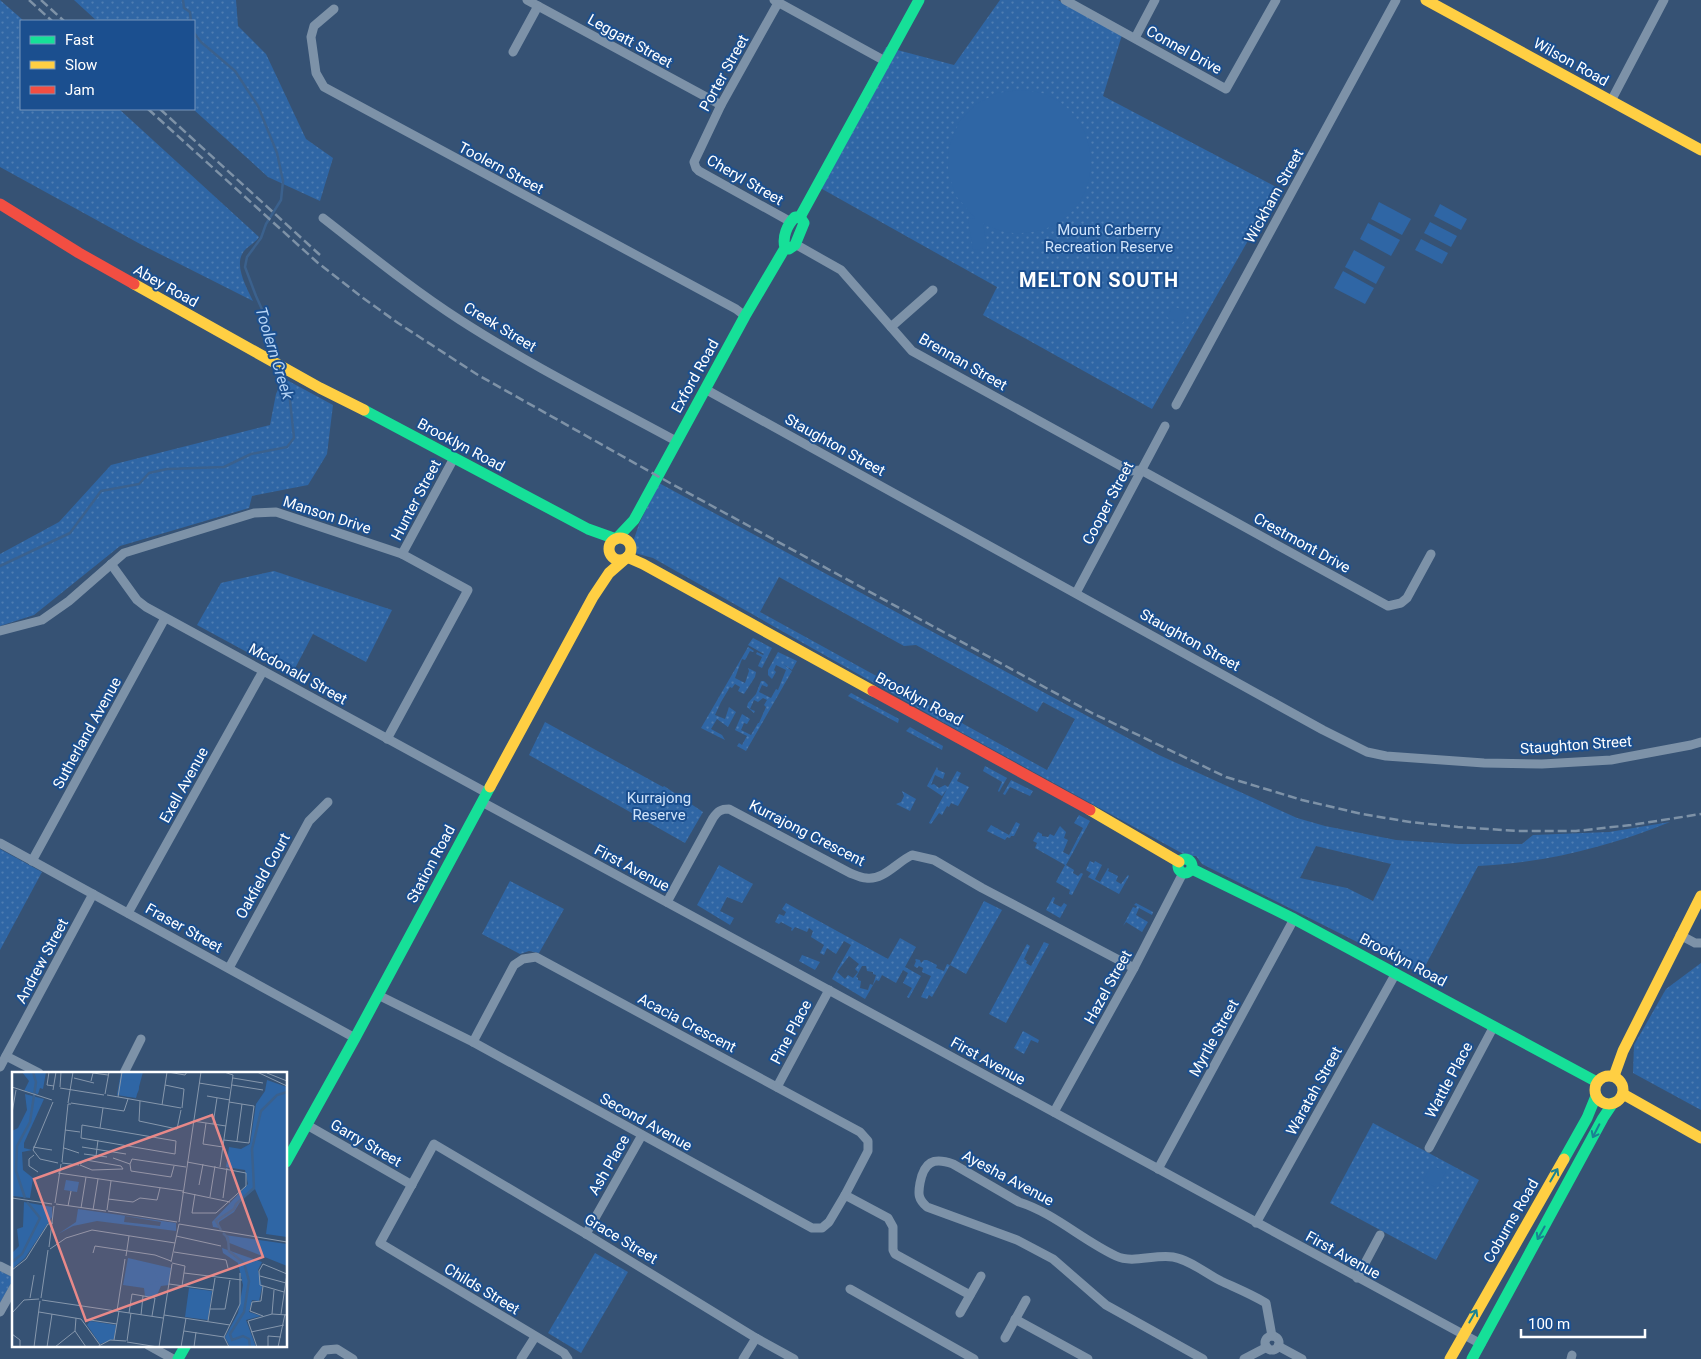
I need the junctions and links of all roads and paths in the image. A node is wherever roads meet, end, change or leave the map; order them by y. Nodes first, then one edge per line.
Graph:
1 (527, 0) edge
2 (919, 0) edge
3 (1065, 0) edge
4 (1156, 0) edge
5 (1276, 0) edge
6 (1396, 0) edge
7 (1426, 0) edge
8 (1664, 0) edge
9 (776, 1) edge
10 (538, 6) junction
11 (334, 9) dead end
12 (1135, 38) junction
13 (514, 52) dead end
14 (885, 61) junction
15 (1611, 101) junction
16 (722, 105) junction
17 (1701, 150) edge
18 (695, 157) joint
19 (0, 204) edge
20 (323, 218) dead end
21 (796, 219) junction
22 (790, 246) junction
23 (934, 290) dead end
24 (745, 316) junction
25 (891, 327) junction
26 (320, 388) joint
27 (705, 389) junction
28 (1176, 405) dead end
29 (1165, 426) dead end
30 (676, 441) junction
31 (454, 458) junction
32 (1141, 470) junction
33 (634, 520) junction
34 (613, 544) junction
35 (628, 553) junction
36 (402, 554) junction
37 (1431, 554) dead end
38 (110, 564) junction
39 (602, 580) junction
40 (1076, 593) junction
41 (165, 618) junction
42 (0, 631) edge
43 (263, 670) junction
44 (387, 739) junction
45 (1701, 742) edge
46 (484, 797) junction
47 (328, 802) dead end
48 (0, 843) edge
49 (32, 861) junction
50 (1185, 868) junction
51 (93, 894) junction
52 (1701, 896) edge
53 (667, 902) junction
54 (128, 913) junction
55 (1294, 919) junction
56 (1680, 935) junction
57 (1701, 943) edge
58 (229, 968) junction
59 (1134, 968) junction
60 (1396, 973) junction
61 (829, 990) junction
62 (378, 995) junction
63 (1494, 1026) junction
64 (355, 1038) junction
65 (141, 1039) dead end
66 (473, 1042) junction
67 (6, 1056) junction
68 (0, 1066) edge
69 (37, 1072) edge
70 (124, 1072) edge
71 (1614, 1076) junction
72 (1597, 1082) junction
73 (777, 1087) junction
74 (1623, 1094) junction
75 (1596, 1096) junction
76 (1613, 1103) junction
77 (1054, 1112) junction
78 (307, 1125) junction
79 (642, 1135) junction
80 (1701, 1138) edge
81 (1429, 1148) dead end
82 (288, 1158) edge
83 (1158, 1169) junction
84 (412, 1185) junction
85 (845, 1194) junction
86 (1256, 1223) junction
87 (586, 1234) junction
88 (1380, 1235) dead end
89 (0, 1266) edge
90 (12, 1272) edge
91 (981, 1276) dead end
92 (1357, 1278) junction
93 (850, 1289) dead end
94 (12, 1291) edge
95 (970, 1295) junction
96 (1026, 1300) dead end
97 (0, 1312) edge
98 (960, 1313) dead end
99 (1015, 1319) junction
100 (1463, 1335) junction
101 (1272, 1336) junction
102 (535, 1337) junction
103 (756, 1338) junction
104 (1005, 1338) dead end
105 (1481, 1344) junction
106 (150, 1346) edge
107 (185, 1346) edge
108 (1278, 1346) junction
109 (1267, 1347) junction
110 (173, 1359) edge
111 (178, 1359) edge
112 (318, 1359) edge
113 (353, 1359) edge
114 (521, 1359) edge
115 (568, 1359) edge
116 (743, 1359) edge
117 (794, 1359) edge
118 (974, 1359) edge
119 (1088, 1359) edge
120 (1203, 1359) edge
121 (1244, 1359) edge
122 (1302, 1359) edge
123 (1450, 1359) edge
124 (1472, 1359) edge

1 - 10 street, Leggatt Street
2 - 14 street, Exford Road
3 - 12 street, Connel Drive
4 - 12 street
5 - 12 street, Connel Drive
6 - 28 street, Wickham Street
7 - 15 street, Wilson Road
8 - 15 street
9 - 14 street
9 - 16 street, Porter Street
10 - 13 street
10 - 16 street, Leggatt Street
11 - 24 street, Toolern Street
14 - 21 street, Exford Road
15 - 17 street, Wilson Road
16 - 18 street, Porter Street
18 - 21 street, Cheryl Street
19 - 26 street, Abey Road
20 - 30 street, Creek Street
21 - 22 street, Exford Road
22 - 24 street, Exford Road
22 - 25 street, Brennan Street
23 - 25 street
24 - 27 street, Exford Road
25 - 32 street, Brennan Street
26 - 31 street, Brooklyn Road
27 - 30 street, Exford Road
27 - 40 street, Staughton Street
29 - 32 street, Cooper Street
30 - 33 street, Exford Road
31 - 34 street, Brooklyn Road
31 - 36 street, Hunter Street
32 - 37 street, Crestmont Drive
32 - 40 street, Cooper Street
33 - 34 street, Exford Road
33 - 35 street, Exford Road
34 - 35 street
34 - 35 street
34 - 39 street, Station Road
35 - 39 street, Station Road
35 - 50 street, Brooklyn Road
36 - 38 street, Manson Drive
36 - 44 street, Manson Drive
38 - 41 street, Mcdonald Street
38 - 42 street, Manson Drive
39 - 46 street, Station Road
40 - 45 street, Staughton Street
41 - 43 street, Mcdonald Street
41 - 49 street, Sutherland Avenue
43 - 44 street, Mcdonald Street
43 - 54 street, Exell Avenue
44 - 46 street, Mcdonald Street
46 - 53 street, First Avenue
46 - 62 street, Station Road
47 - 58 street, Oakfield Court
48 - 49 street, Fraser Street
49 - 51 street, Fraser Street
50 - 55 street, Brooklyn Road
50 - 59 street, Hazel Street
51 - 54 street, Fraser Street
51 - 67 street, Andrew Street
52 - 56 street
53 - 59 street, Kurrajong Crescent
53 - 61 street, First Avenue
54 - 58 street, Fraser Street
55 - 60 street, Brooklyn Road
55 - 83 street, Myrtle Street
56 - 57 street
56 - 71 street
58 - 64 street, Fraser Street
59 - 77 street, Hazel Street
60 - 63 street, Brooklyn Road
60 - 86 street, Waratah Street
61 - 73 street, Pine Place
61 - 77 street, First Avenue
62 - 64 street, Station Road
62 - 66 street, Second Avenue
63 - 72 street, Brooklyn Road
63 - 81 street, Wattle Place
64 - 78 street, Station Road
65 - 70 street
66 - 73 street, Acacia Crescent
66 - 79 street, Second Avenue
67 - 68 street, Andrew Street
67 - 69 street
71 - 72 street
71 - 74 street
72 - 75 street
73 - 85 street, Acacia Crescent
74 - 76 street
74 - 80 street
75 - 76 street
100 -> 75 street, Coburns Road
76 -> 105 street, Coburns Road
77 - 83 street, First Avenue
78 - 82 street, Station Road
78 - 84 street, Garry Street
79 - 85 street, Second Avenue
79 - 87 street, Ash Place
83 - 86 street, First Avenue
84 - 87 street, Grace Street
84 - 102 street, Childs Street
85 - 95 street
86 - 92 street, First Avenue
87 - 103 street, Grace Street
88 - 92 street
89 - 90 street
91 - 95 street
92 - 100 street, First Avenue
93 - 118 street
94 - 97 street
95 - 98 street
96 - 99 street
99 - 104 street
99 - 119 street
100 - 105 street, First Avenue
100 - 123 street, Coburns Road
101 - 108 street, Ayesha Avenue
101 - 109 street
101 - 120 street, Ayesha Avenue
102 - 114 street
102 - 115 street, Childs Street
103 - 116 street
103 - 117 street, Grace Street
105 - 124 street, Coburns Road
106 - 110 street
107 - 111 street
108 - 109 street
108 - 122 street
109 - 121 street
112 - 113 street

